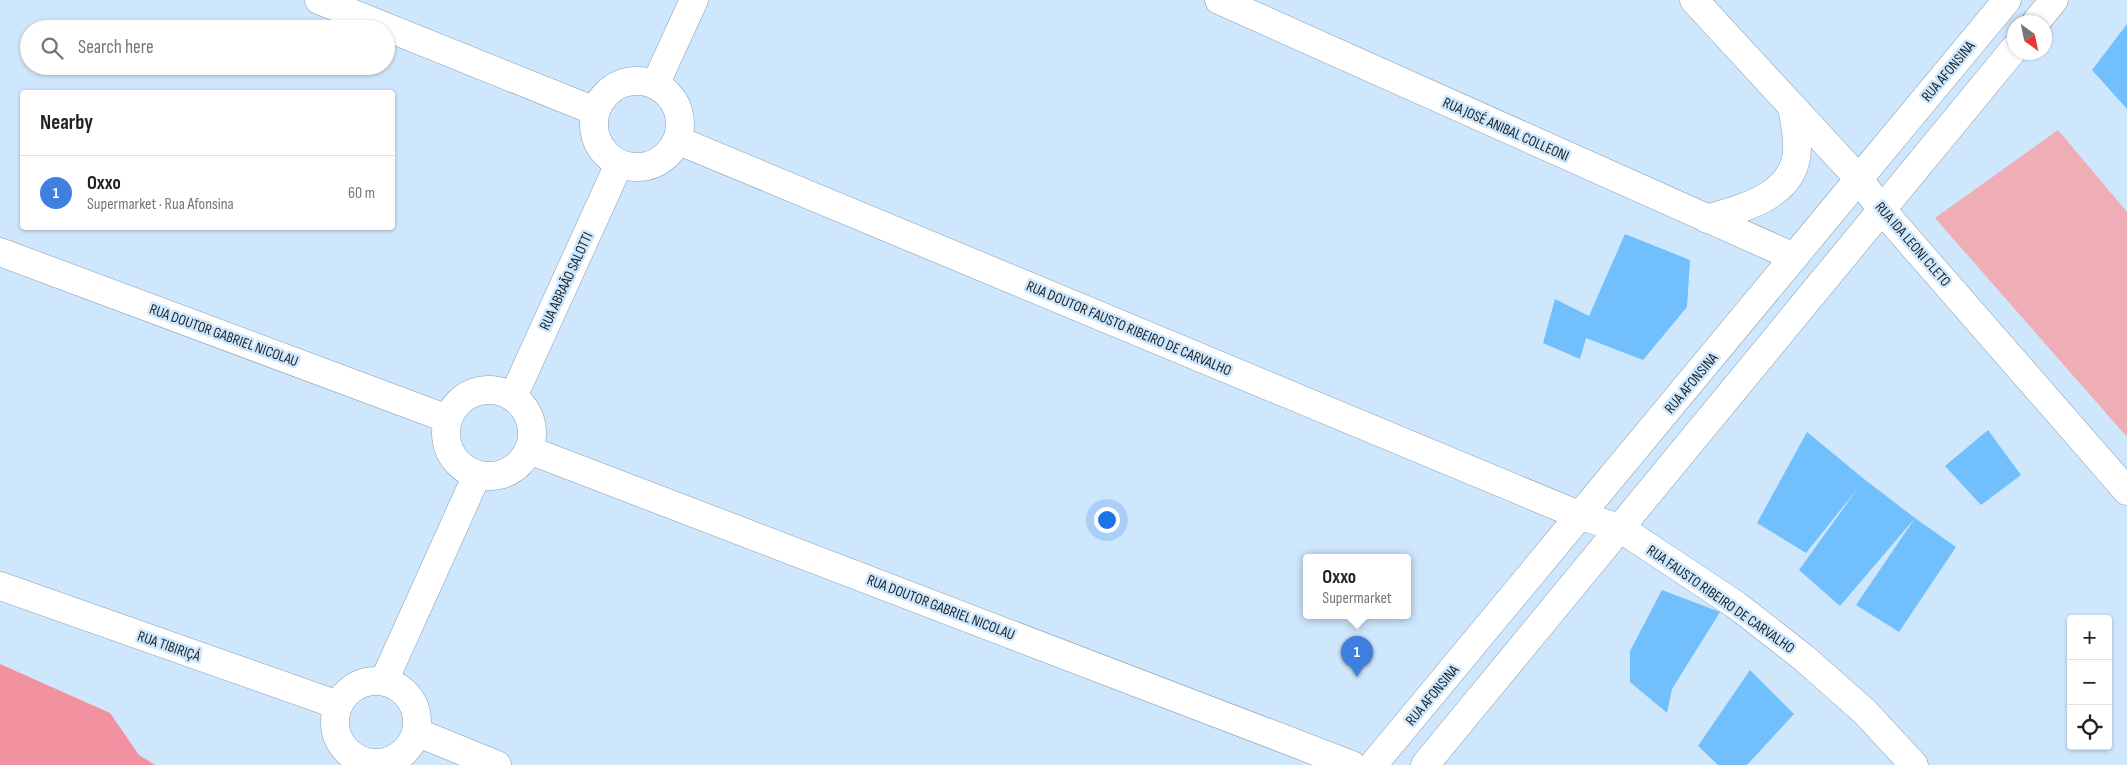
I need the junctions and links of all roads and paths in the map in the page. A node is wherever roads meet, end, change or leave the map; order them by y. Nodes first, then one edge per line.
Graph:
1 (319, 0) edge
2 (694, 0) edge
3 (1219, 0) edge
4 (1694, 0) edge
5 (2007, 0) edge
6 (2054, 0) edge
7 (2042, 15) edge
8 (368, 20) edge
9 (395, 31) edge
10 (2007, 58) edge
11 (655, 85) junction
12 (1792, 106) junction
13 (595, 112) junction
14 (677, 140) junction
15 (619, 164) junction
16 (1859, 179) junction
17 (1882, 210) junction
18 (1707, 219) junction
19 (0, 252) edge
20 (1794, 258) junction
21 (513, 397) junction
22 (448, 419) junction
23 (529, 450) junction
24 (478, 475) junction
25 (2127, 491) edge
26 (1580, 516) junction
27 (1620, 528) junction
28 (0, 586) edge
29 (384, 681) junction
30 (338, 706) junction
31 (416, 732) junction
32 (348, 760) edge
33 (497, 765) edge
34 (1352, 765) edge
35 (1373, 765) edge
36 (1425, 765) edge
37 (1914, 765) edge

1 - 8 street
2 - 11 street
3 - 18 street, RUA JOSÉ ANIBAL COLLEONI
4 - 12 street, RUA IDA LEONI CLETO
5 - 16 street, RUA AFONSINA
6 - 7 street
9 - 13 street
10 - 17 street
11 - 13 street
11 - 14 street
12 - 16 street, RUA IDA LEONI CLETO
12 - 18 street
13 - 15 street
14 - 15 street
14 - 26 street, RUA DOUTOR FAUSTO RIBEIRO DE CARVALHO
15 - 21 street, RUA ABRAÃO SALOTTI
16 - 17 street, RUA IDA LEONI CLETO
16 - 20 street, RUA AFONSINA
17 - 25 street, RUA IDA LEONI CLETO
17 - 27 street
18 - 20 street, RUA JOSÉ ANIBAL COLLEONI
19 - 22 street, RUA DOUTOR GABRIEL NICOLAU
20 - 26 street, RUA AFONSINA
21 - 22 street
21 - 23 street
22 - 24 street
23 - 24 street
23 - 34 street, RUA DOUTOR GABRIEL NICOLAU
24 - 29 street
26 - 27 street, RUA FAUSTO RIBEIRO DE CARVALHO
26 - 35 street, RUA AFONSINA
27 - 36 street
27 - 37 street, RUA FAUSTO RIBEIRO DE CARVALHO
28 - 30 street, RUA TIBIRIÇÁ
29 - 30 street
29 - 31 street
30 - 32 street
31 - 32 street
31 - 33 street

